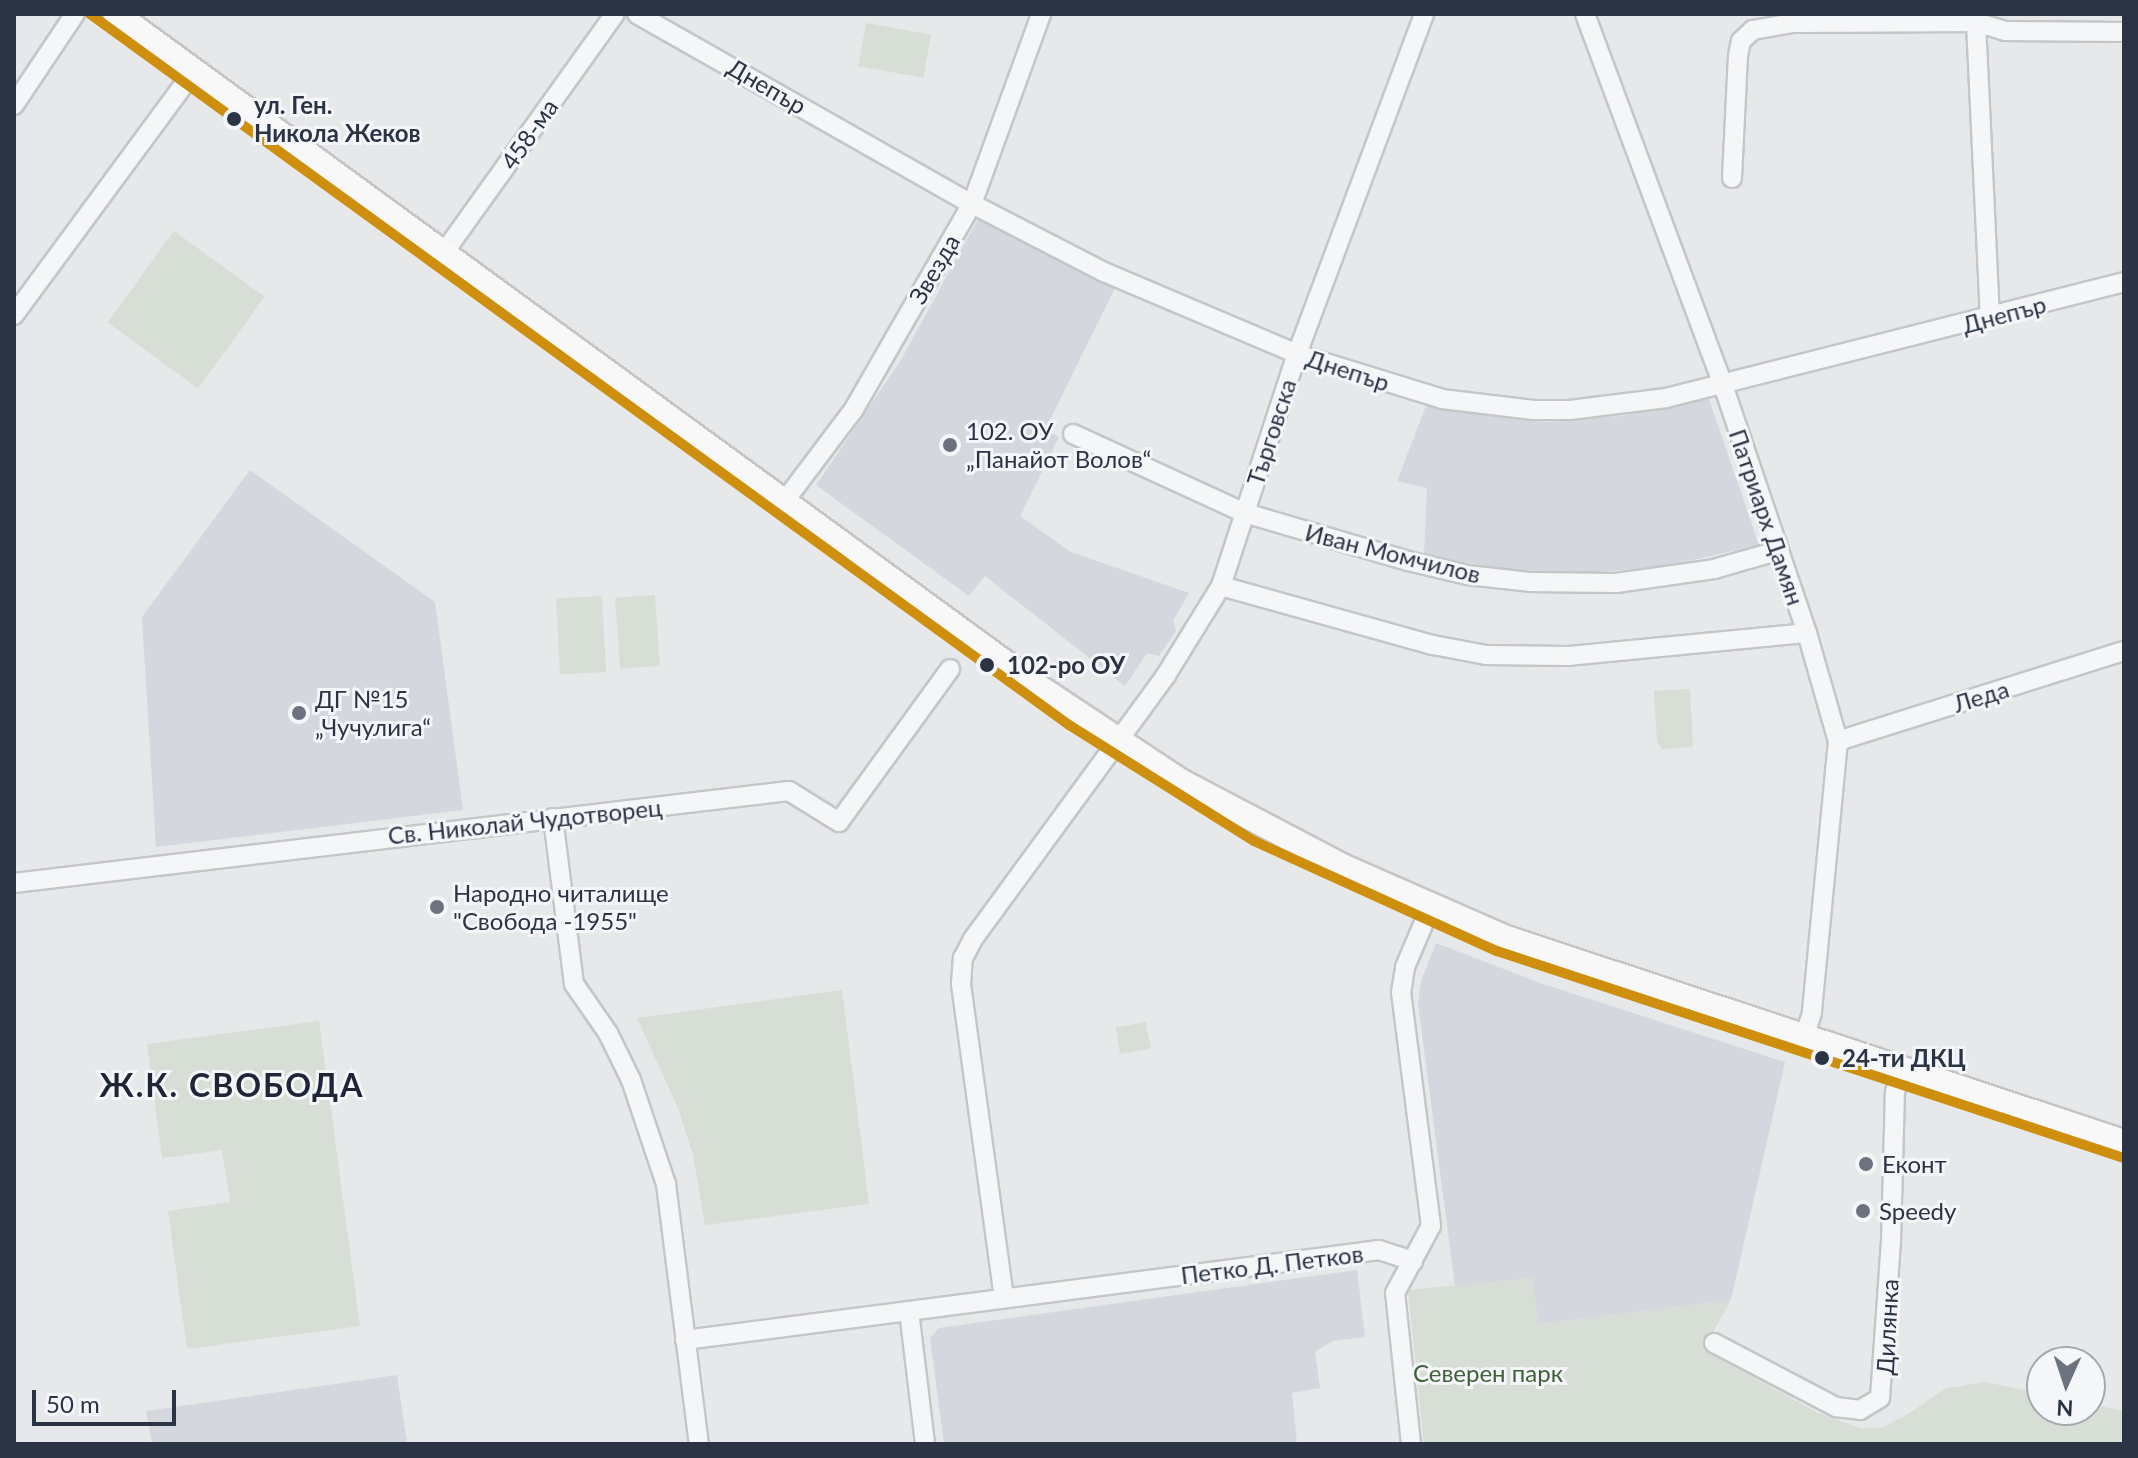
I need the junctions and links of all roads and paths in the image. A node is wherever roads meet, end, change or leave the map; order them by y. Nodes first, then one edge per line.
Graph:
1 (75, 14) edge
2 (116, 14) edge
3 (615, 14) edge
4 (637, 14) edge
5 (1041, 14) edge
6 (1424, 14) edge
7 (1585, 14) edge
8 (1793, 18) edge
9 (1976, 22) junction
10 (2124, 32) edge
11 (194, 71) junction
12 (14, 105) edge
13 (1732, 178) dead end
14 (972, 204) junction
15 (443, 254) junction
16 (2124, 282) edge
17 (14, 315) edge
18 (1990, 318) junction
19 (1297, 354) junction
20 (1723, 385) junction
21 (1073, 434) dead end
22 (784, 502) junction
23 (1245, 513) junction
24 (1777, 551) junction
25 (1221, 586) junction
26 (1807, 633) junction
27 (2124, 651) edge
28 (950, 669) dead end
29 (1116, 741) junction
30 (1838, 741) junction
31 (553, 818) junction
32 (14, 883) edge
33 (1431, 906) junction
34 (1804, 1037) junction
35 (1902, 1070) junction
36 (2124, 1142) edge
37 (1413, 1261) junction
38 (1004, 1298) junction
39 (909, 1311) junction
40 (685, 1340) junction
41 (1714, 1343) dead end
42 (699, 1444) edge
43 (925, 1444) edge
44 (1411, 1444) edge

1 - 12 street
2 - 11 street
3 - 15 street, 458-ма
4 - 14 street, Днепър
5 - 14 street, Звезда
6 - 19 street, Търговска
7 - 20 street, Патриарх Дамян
8 - 9 street
8 - 13 street
9 - 10 street
9 - 18 street
11 - 15 street
11 - 17 street
14 - 19 street, Днепър
14 - 22 street, Звезда
15 - 22 street
16 - 18 street, Днепър
18 - 20 street, Днепър
19 - 20 street, Днепър
19 - 23 street, Търговска
20 - 24 street, Патриарх Дамян
21 - 23 street, Иван Момчилов
22 - 29 street
23 - 24 street, Иван Момчилов
23 - 25 street, Търговска
24 - 26 street, Патриарх Дамян
25 - 26 street
25 - 29 street, Търговска
26 - 30 street, Патриарх Дамян
27 - 30 street, Леда
28 - 31 street, Св. Николай Чудотворец
29 - 33 street
29 - 38 street
30 - 34 street, Патриарх Дамян
31 - 32 street, Св. Николай Чудотворец
31 - 40 street
33 - 34 street
33 - 37 street
34 - 35 street
35 - 36 street
35 - 41 street, Дилянка
37 - 38 street, Петко Д. Петков
37 - 44 street
38 - 39 street, Петко Д. Петков
39 - 40 street, Петко Д. Петков
39 - 43 street
40 - 42 street

